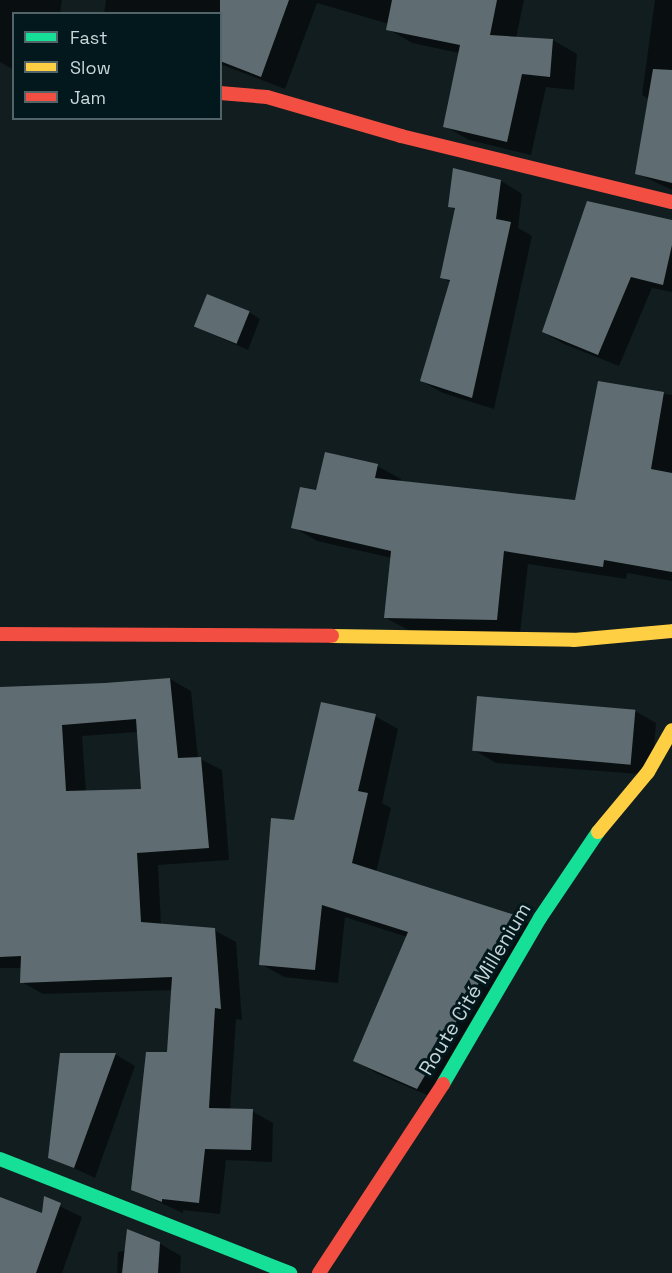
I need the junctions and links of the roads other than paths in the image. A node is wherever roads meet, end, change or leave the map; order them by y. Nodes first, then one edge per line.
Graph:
1 (222, 93) edge
2 (672, 202) edge
3 (672, 631) edge
4 (0, 634) edge
5 (672, 730) edge
6 (0, 1159) edge
7 (290, 1273) edge
8 (318, 1273) edge

1 - 2 street
3 - 4 street
5 - 8 street, Route Cité Millenium
6 - 7 street

